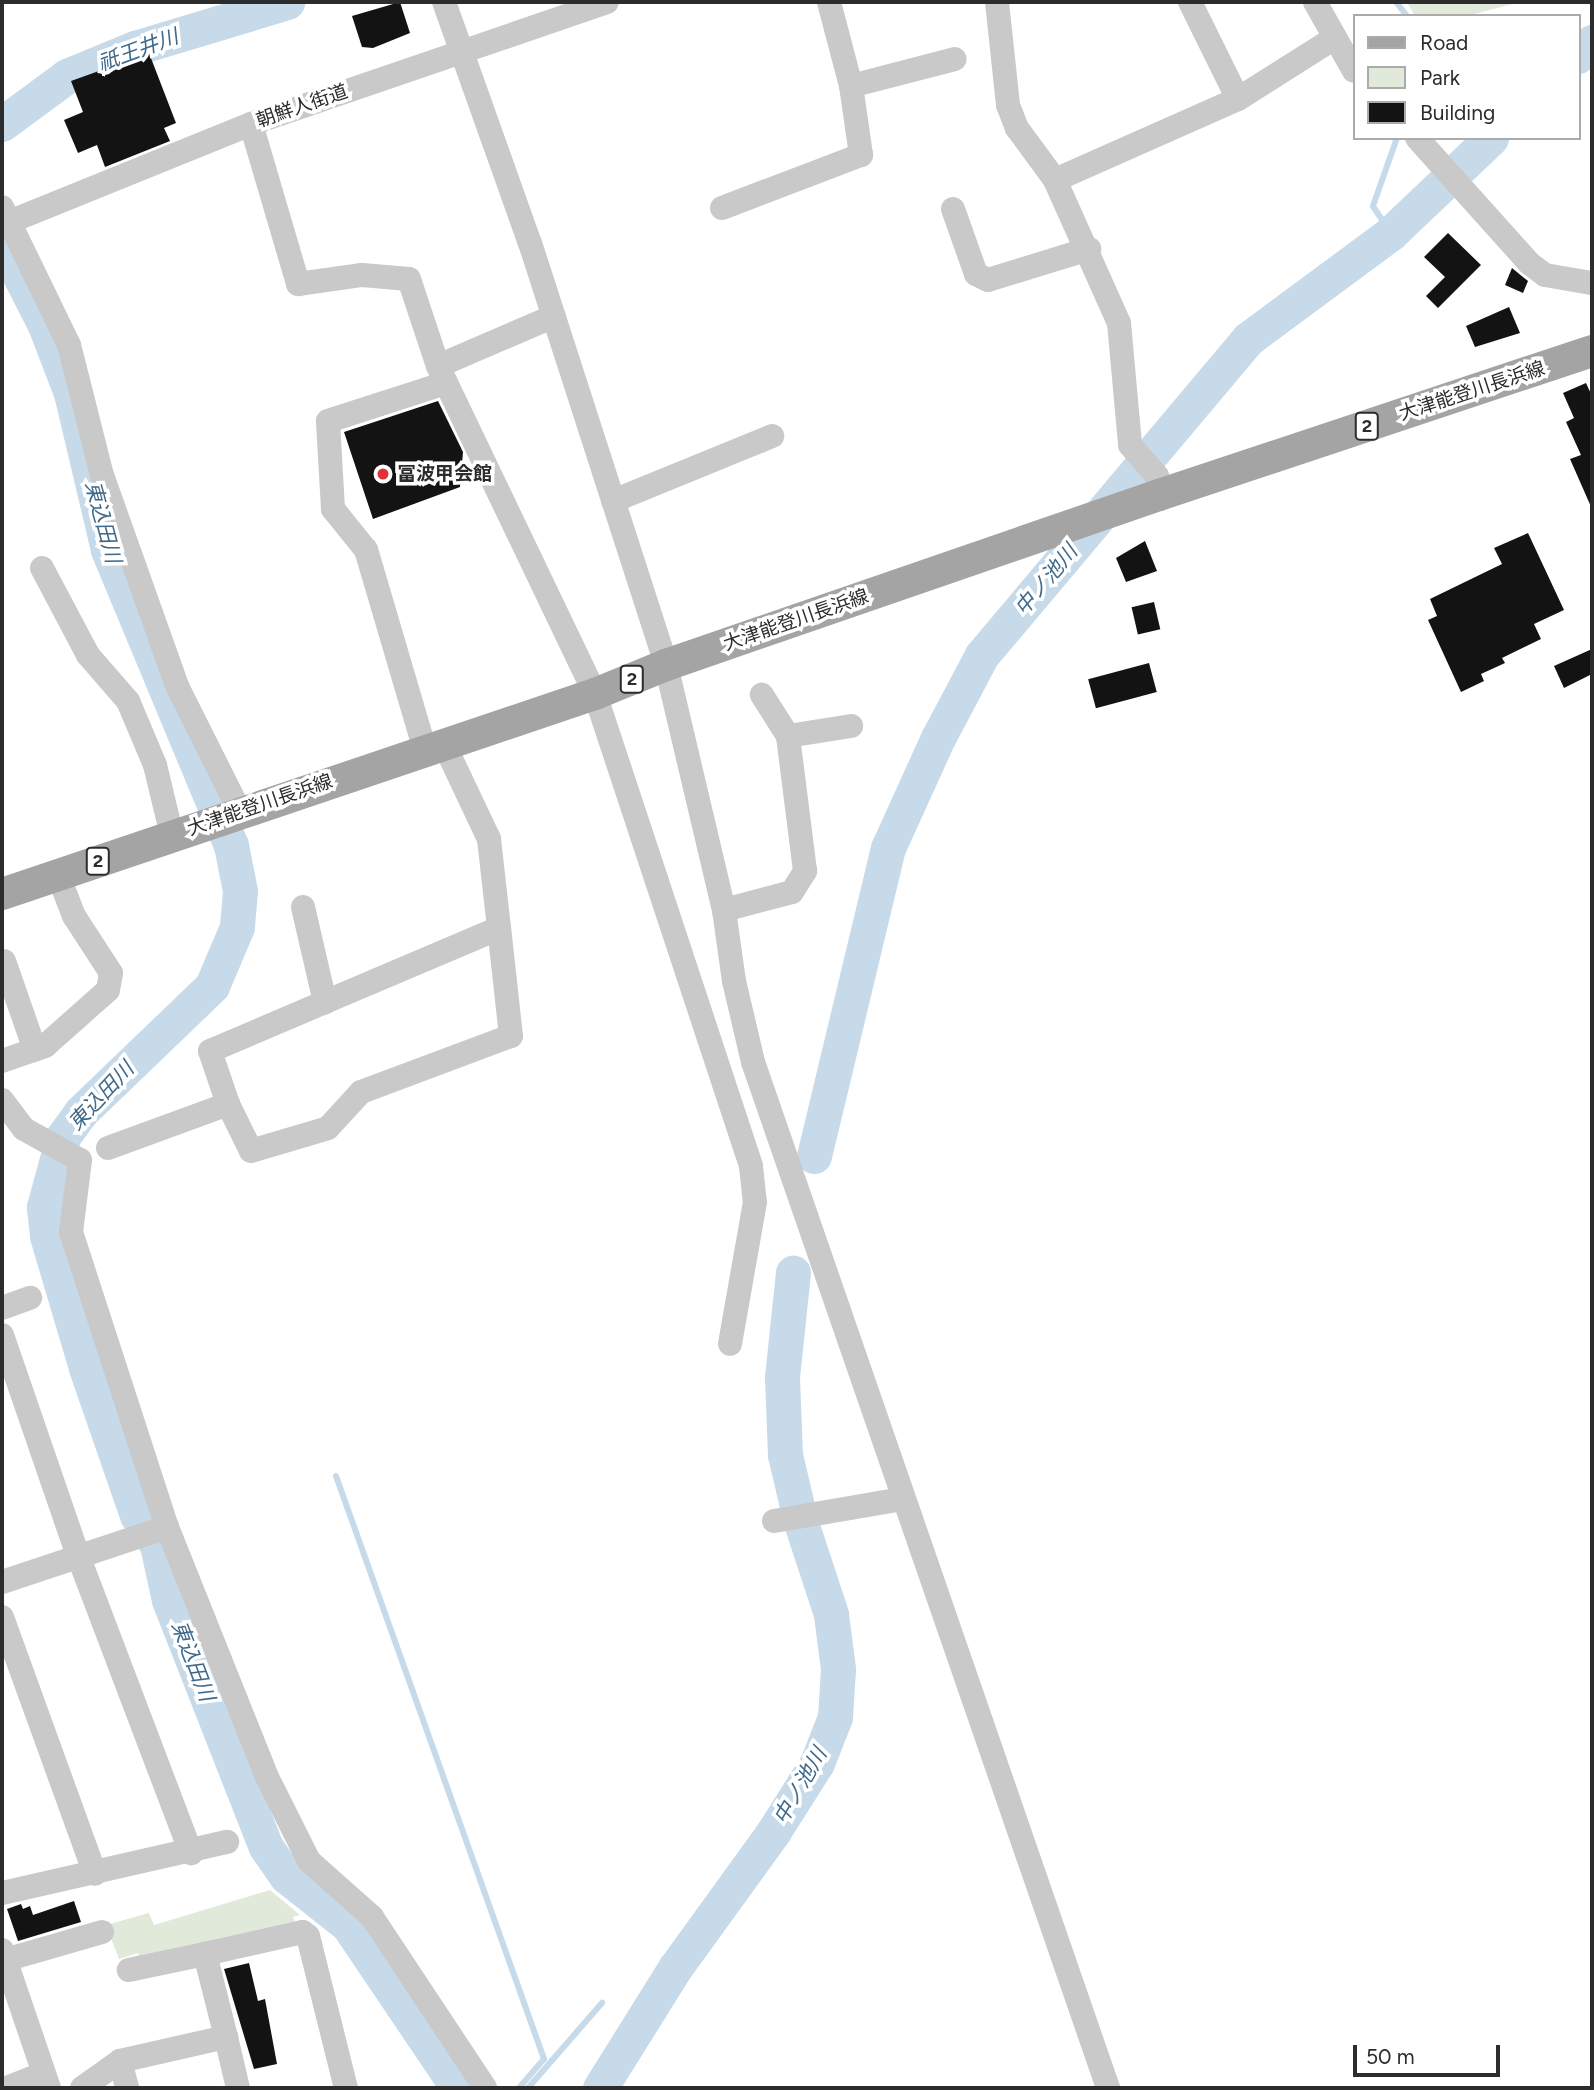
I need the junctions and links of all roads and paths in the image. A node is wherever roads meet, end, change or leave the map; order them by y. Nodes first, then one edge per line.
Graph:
1 (444, 2) edge
2 (607, 2) edge
3 (829, 2) edge
4 (997, 2) edge
5 (1190, 2) edge
6 (1315, 2) edge
7 (1333, 40) junction
8 (462, 50) junction
9 (955, 59) dead end
10 (1352, 68) edge
11 (850, 86) junction
12 (1238, 99) junction
13 (251, 124) junction
14 (1419, 140) edge
15 (1055, 180) junction
16 (722, 208) dead end
17 (953, 209) dead end
18 (4, 220) edge
19 (1088, 249) junction
20 (1592, 283) edge
21 (554, 316) junction
22 (1592, 351) edge
23 (442, 374) junction
24 (772, 436) dead end
25 (1152, 491) junction
26 (613, 501) junction
27 (42, 568) dead end
28 (666, 665) junction
29 (595, 694) junction
30 (762, 695) dead end
31 (850, 726) dead end
32 (788, 736) junction
33 (434, 747) junction
34 (236, 813) junction
35 (184, 832) junction
36 (58, 874) junction
37 (2, 894) edge
38 (303, 907) dead end
39 (724, 910) junction
40 (499, 928) junction
41 (4, 961) dead end
42 (325, 1002) junction
43 (35, 1050) junction
44 (2, 1060) edge
45 (2, 1100) edge
46 (228, 1104) junction
47 (108, 1148) dead end
48 (30, 1298) dead end
49 (2, 1308) edge
50 (2, 1335) edge
51 (730, 1344) dead end
52 (903, 1499) junction
53 (775, 1521) dead end
54 (164, 1528) junction
55 (79, 1558) junction
56 (2, 1582) edge
57 (2, 1617) edge
58 (227, 1842) dead end
59 (191, 1853) junction
60 (95, 1874) junction
61 (2, 1893) edge
62 (102, 1932) dead end
63 (205, 1954) junction
64 (4, 1959) edge
65 (129, 1970) dead end
66 (226, 2037) junction
67 (121, 2061) junction
68 (45, 2081) edge
69 (7, 2088) edge
70 (82, 2088) edge
71 (127, 2088) edge
72 (238, 2088) edge
73 (346, 2088) edge
74 (485, 2088) edge
75 (1108, 2088) edge

1 - 8 street
2 - 8 street, 朝鮮人街道
3 - 11 street
4 - 15 street
5 - 12 street
6 - 7 street
7 - 10 street
7 - 12 street
8 - 13 street, 朝鮮人街道
8 - 21 street
9 - 11 street
11 - 16 street
12 - 15 street
13 - 18 street, 朝鮮人街道
13 - 23 street
14 - 20 street
15 - 19 street
17 - 19 street
18 - 34 street
19 - 25 street
21 - 23 street
21 - 26 street
22 - 25 main road, 大津能登川長浜線 / 2
23 - 29 street
23 - 33 street
24 - 26 street
25 - 28 main road, 大津能登川長浜線 / 2
26 - 28 street
27 - 35 street
28 - 29 main road, 大津能登川長浜線 / 2
28 - 39 street
29 - 33 main road, 大津能登川長浜線 / 2
29 - 51 street
30 - 32 street
31 - 32 street
32 - 39 street
33 - 34 main road, 大津能登川長浜線 / 2
33 - 40 street
34 - 35 main road, 大津能登川長浜線 / 2
35 - 36 main road, 大津能登川長浜線 / 2
36 - 37 main road, 大津能登川長浜線 / 2
36 - 43 street
38 - 42 street
39 - 52 street
40 - 42 street
40 - 46 street
41 - 43 street
42 - 46 street
43 - 44 street
45 - 54 street
46 - 47 street
48 - 49 street
50 - 55 street
52 - 53 street
52 - 75 street
54 - 55 street
54 - 74 street
55 - 56 street
55 - 59 street
57 - 60 street
58 - 59 street
59 - 60 street
60 - 61 street
62 - 64 street
63 - 65 street
63 - 66 street
63 - 73 street
64 - 68 street
66 - 67 street
66 - 72 street
67 - 70 street
67 - 71 street
68 - 69 street

